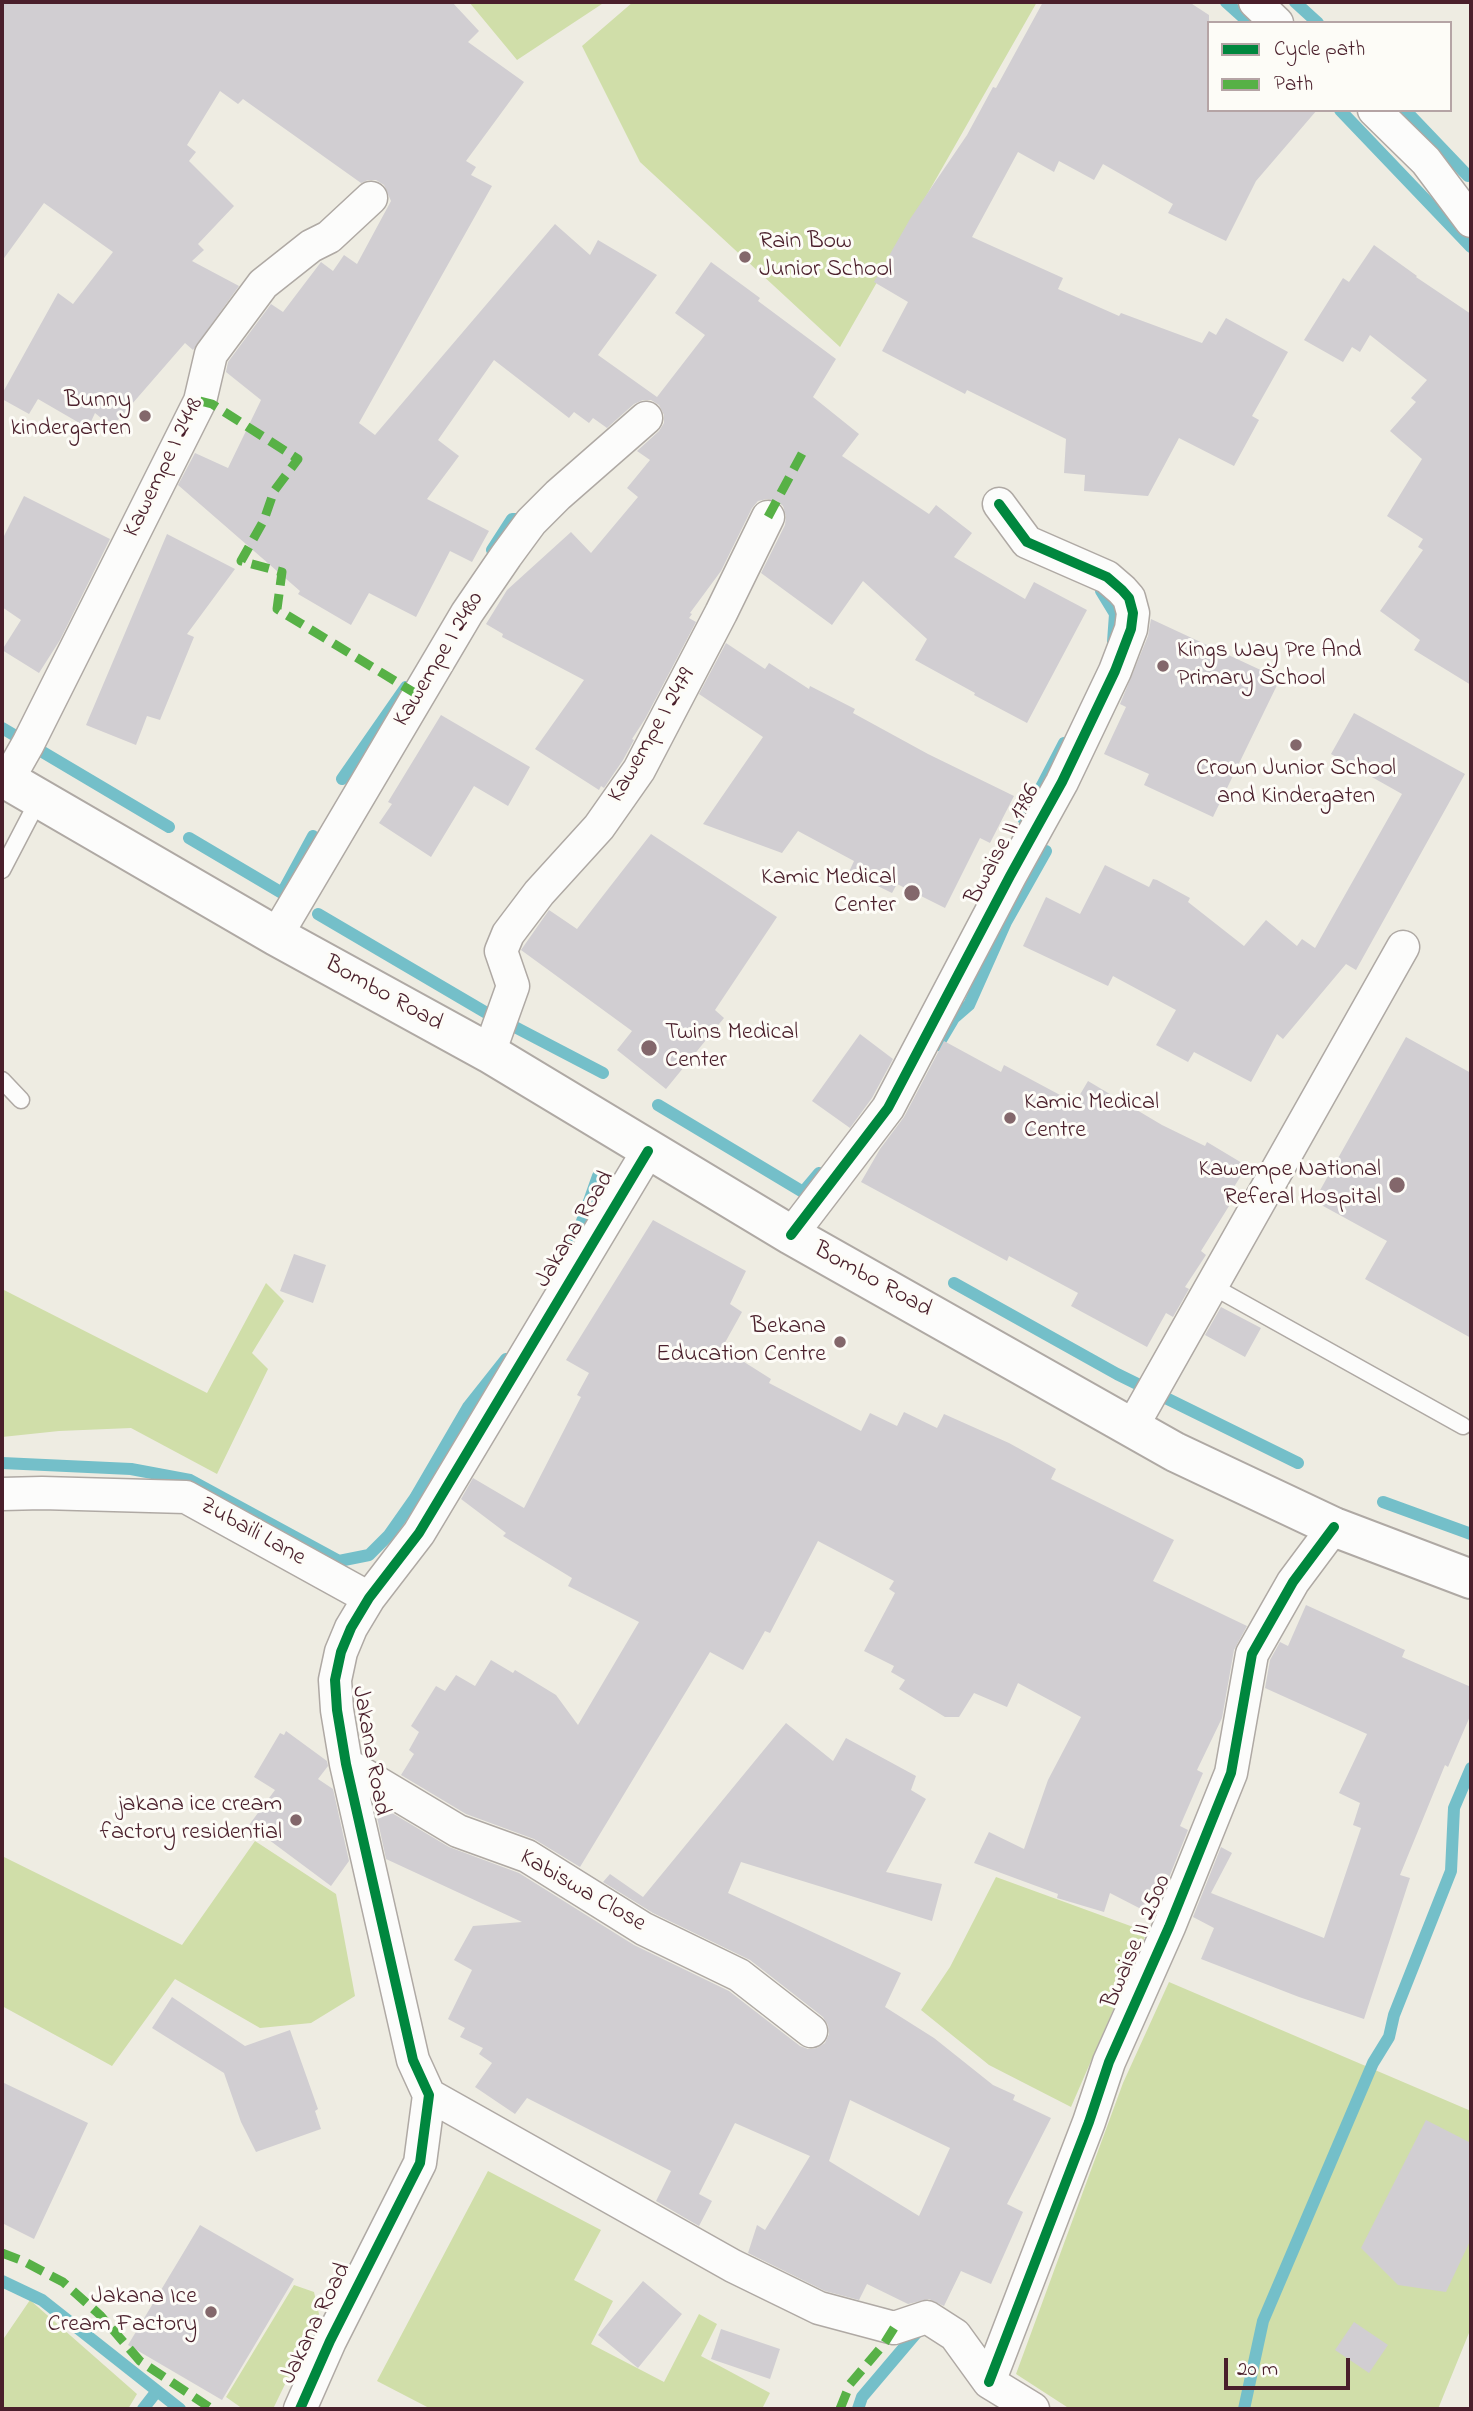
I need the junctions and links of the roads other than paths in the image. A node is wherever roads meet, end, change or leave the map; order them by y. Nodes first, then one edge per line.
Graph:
1 (1255, 2) edge
2 (1274, 21) edge
3 (1376, 112) edge
4 (371, 198) dead end
5 (1471, 221) edge
6 (646, 418) dead end
7 (999, 504) dead end
8 (768, 517) dead end
9 (16, 786) edge
10 (2, 870) edge
11 (276, 936) junction
12 (1403, 947) dead end
13 (489, 1053) junction
14 (2, 1080) edge
15 (21, 1100) dead end
16 (648, 1151) junction
17 (791, 1236) junction
18 (1212, 1286) junction
19 (1463, 1426) dead end
20 (1132, 1427) junction
21 (2, 1494) edge
22 (1334, 1527) junction
23 (1471, 1579) edge
24 (369, 1598) junction
25 (346, 1764) junction
26 (811, 2031) dead end
27 (429, 2095) junction
28 (989, 2382) junction
29 (300, 2409) edge
30 (1032, 2409) edge

1 - 2 street
3 - 5 street
4 - 9 street, Kawempe I 2448
6 - 11 street, Kawempe I 2480
7 - 17 street, Bwaise II 1786
8 - 13 street, Kawempe I 2479
9 - 10 lane
9 - 11 main road, Bombo Road
11 - 13 main road, Bombo Road
12 - 18 street
13 - 16 main road, Bombo Road
14 - 15 lane
16 - 17 main road, Bombo Road
16 - 24 street, Jakana Road
17 - 20 main road, Bombo Road
18 - 19 lane
18 - 20 street
20 - 22 main road, Bombo Road
21 - 24 street, Zubaili Lane
22 - 23 main road, Bombo Road
22 - 28 street, Bwaise II 2500
24 - 25 street, Jakana Road
25 - 26 street, Kabiswa Close
25 - 27 street, Jakana Road
27 - 28 street
27 - 29 street, Jakana Road
28 - 30 street

